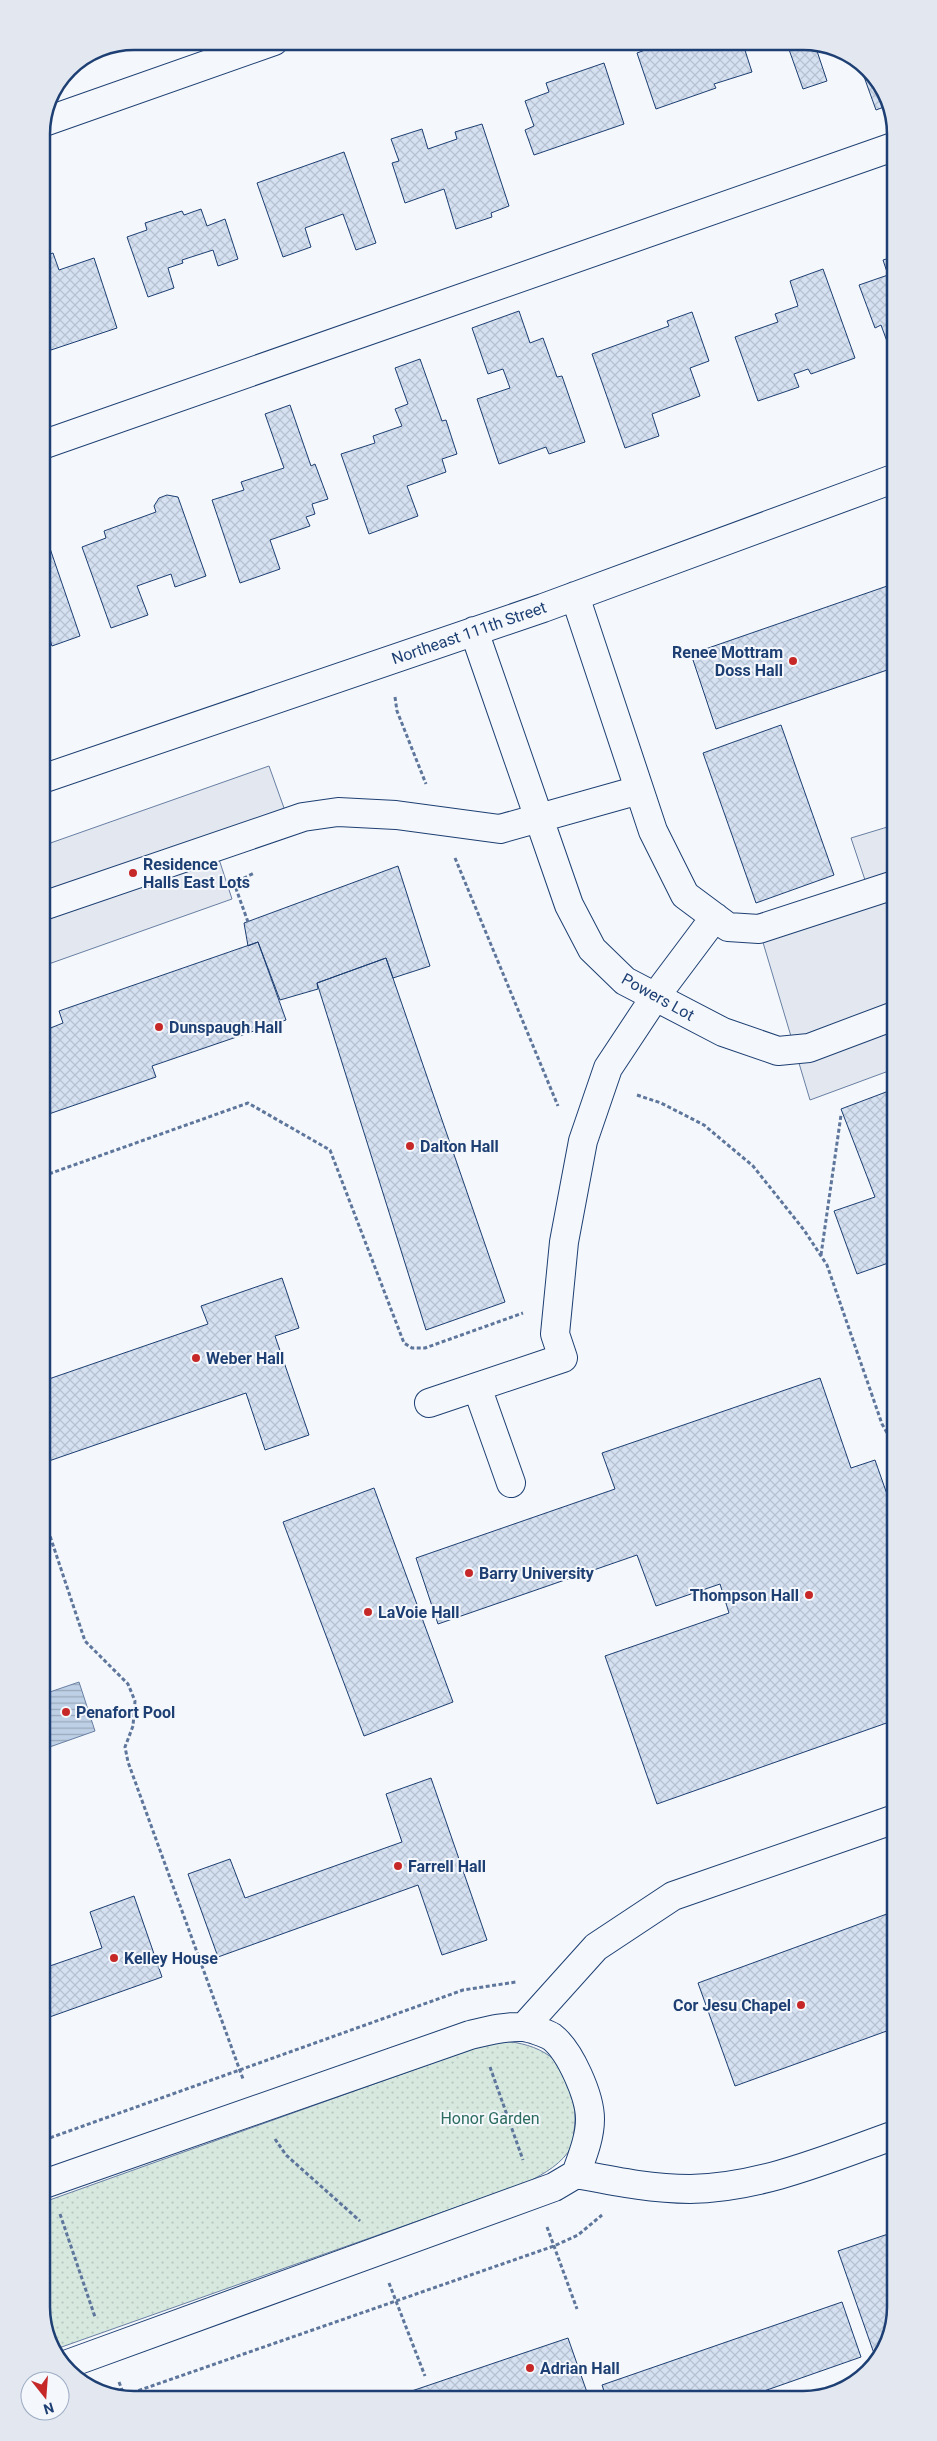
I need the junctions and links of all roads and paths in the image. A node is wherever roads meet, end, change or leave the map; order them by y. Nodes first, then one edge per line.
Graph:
1 (248, 50) edge
2 (52, 119) edge
3 (887, 149) edge
4 (50, 442) edge
5 (887, 480) edge
6 (575, 596) junction
7 (474, 631) junction
8 (395, 691) dead end
9 (50, 776) edge
10 (639, 790) junction
11 (539, 818) junction
12 (441, 821) junction
13 (260, 870) dead end
14 (887, 886) edge
15 (50, 903) edge
16 (716, 917) junction
17 (248, 922) dead end
18 (655, 997) junction
19 (887, 1019) edge
20 (603, 1083) junction
21 (841, 1115) dead end
22 (580, 1158) junction
23 (50, 1174) edge
24 (821, 1256) junction
25 (559, 1300) junction
26 (477, 1387) junction
27 (428, 1403) dead end
28 (887, 1433) edge
29 (511, 1483) dead end
30 (50, 1536) edge
31 (887, 1822) edge
32 (522, 1982) dead end
33 (463, 1990) junction
34 (524, 2027) junction
35 (478, 2033) junction
36 (239, 2070) junction
37 (256, 2110) junction
38 (50, 2138) edge
39 (887, 2138) edge
40 (576, 2174) junction
41 (50, 2182) edge
42 (50, 2194) edge
43 (536, 2195) junction
44 (608, 2210) dead end
45 (554, 2246) junction
46 (375, 2253) junction
47 (397, 2300) junction
48 (577, 2309) dead end
49 (106, 2350) junction
50 (72, 2363) edge
51 (425, 2376) dead end
52 (120, 2389) edge
53 (136, 2391) edge

1 - 2 street
3 - 4 street
5 - 6 street, Northeast 111th Street
6 - 7 street, Northeast 111th Street
6 - 10 street
7 - 9 street, Northeast 111th Street
7 - 11 street, Powers Lot
8 - 12 path
10 - 11 street
10 - 16 street
11 - 12 street
11 - 18 street, Powers Lot
12 - 15 street
12 - 22 path
13 - 17 path
14 - 16 street
16 - 18 street
18 - 19 street, Powers Lot
18 - 20 street
20 - 22 street
20 - 24 path
21 - 24 path
22 - 25 street
23 - 25 path
24 - 28 path
25 - 26 street
26 - 27 street
26 - 29 street
30 - 36 path
31 - 34 street
32 - 33 path
33 - 35 path
33 - 36 path
34 - 35 street
34 - 40 street
35 - 37 street
35 - 43 path
36 - 37 path
36 - 38 path
37 - 41 street
37 - 46 path
39 - 40 street
40 - 43 street
42 - 49 path
43 - 45 path
43 - 46 street
44 - 45 path
45 - 47 path
45 - 48 path
46 - 47 path
46 - 49 street
47 - 51 path
47 - 53 path
49 - 50 street
49 - 52 path

